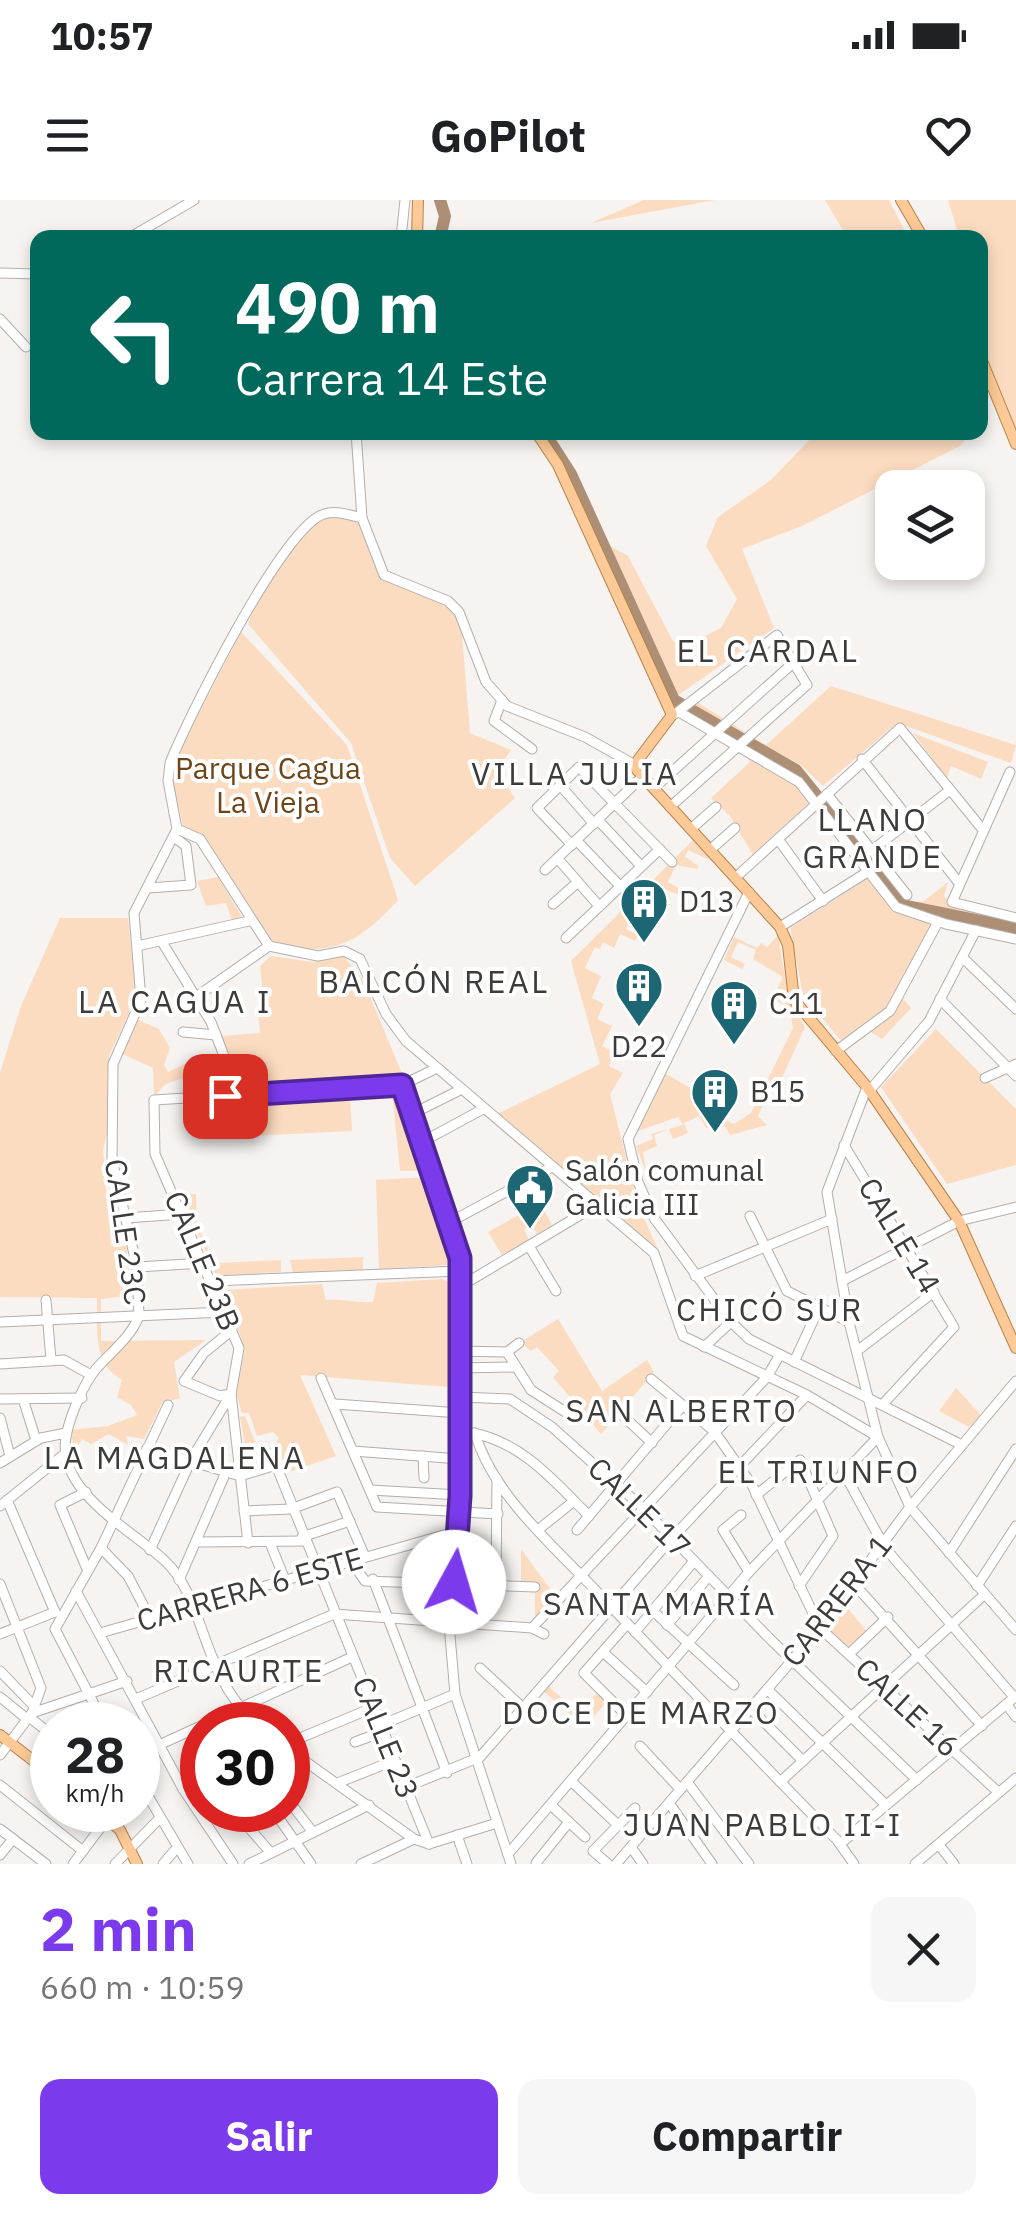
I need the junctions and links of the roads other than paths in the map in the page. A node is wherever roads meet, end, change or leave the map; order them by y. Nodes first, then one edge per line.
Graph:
1 (194, 200) edge
2 (405, 200) edge
3 (418, 200) edge
4 (901, 200) edge
5 (143, 230) edge
6 (402, 230) edge
7 (417, 230) edge
8 (918, 230) edge
9 (0, 272) edge
10 (30, 274) edge
11 (0, 319) edge
12 (26, 347) dead end
13 (988, 376) edge
14 (357, 440) edge
15 (542, 440) edge
16 (1016, 444) edge
17 (362, 518) junction
18 (792, 664) junction
19 (502, 700) junction
20 (678, 712) junction
21 (721, 729) junction
22 (744, 742) junction
23 (532, 749) dead end
24 (862, 759) junction
25 (635, 765) junction
26 (1010, 772) dead end
27 (643, 776) junction
28 (560, 785) junction
29 (654, 788) junction
30 (950, 790) junction
31 (822, 799) junction
32 (615, 804) junction
33 (670, 807) junction
34 (716, 807) dead end
35 (910, 821) junction
36 (596, 822) junction
37 (692, 828) junction
38 (735, 828) dead end
39 (983, 830) junction
40 (178, 836) junction
41 (778, 839) junction
42 (574, 843) junction
43 (660, 848) junction
44 (710, 850) junction
45 (871, 850) junction
46 (558, 859) junction
47 (672, 862) dead end
48 (641, 866) junction
49 (545, 870) dead end
50 (869, 871) junction
51 (736, 878) junction
52 (578, 882) junction
53 (958, 884) junction
54 (620, 886) junction
55 (148, 888) junction
56 (749, 892) junction
57 (906, 895) dead end
58 (823, 900) junction
59 (553, 904) dead end
60 (600, 906) junction
61 (1016, 918) edge
62 (249, 921) junction
63 (938, 922) junction
64 (780, 927) junction
65 (976, 930) junction
66 (566, 938) dead end
67 (1016, 939) edge
68 (162, 942) junction
69 (138, 946) junction
70 (269, 946) junction
71 (962, 957) junction
72 (196, 996) junction
73 (940, 999) junction
74 (1016, 1009) edge
75 (184, 1032) dead end
76 (216, 1034) junction
77 (836, 1050) junction
78 (224, 1056) dead end
79 (1011, 1066) edge
80 (435, 1069) junction
81 (1016, 1076) edge
82 (985, 1078) dead end
83 (402, 1085) junction
84 (867, 1088) junction
85 (460, 1090) junction
86 (483, 1109) junction
87 (412, 1114) junction
88 (422, 1142) junction
89 (844, 1145) junction
90 (552, 1167) junction
91 (597, 1205) junction
92 (1016, 1207) edge
93 (182, 1214) junction
94 (750, 1216) dead end
95 (126, 1218) junction
96 (832, 1219) junction
97 (959, 1220) junction
98 (450, 1222) junction
99 (529, 1246) junction
100 (764, 1248) junction
101 (906, 1248) junction
102 (205, 1262) junction
103 (137, 1268) junction
104 (460, 1271) junction
105 (695, 1276) junction
106 (842, 1280) junction
107 (212, 1281) junction
108 (461, 1286) junction
109 (556, 1291) dead end
110 (934, 1292) junction
111 (46, 1300) dead end
112 (818, 1310) junction
113 (225, 1312) junction
114 (139, 1316) junction
115 (48, 1321) junction
116 (0, 1322) edge
117 (731, 1322) junction
118 (848, 1322) junction
119 (232, 1330) junction
120 (519, 1344) dead end
121 (704, 1347) junction
122 (1016, 1348) edge
123 (457, 1351) junction
124 (506, 1352) junction
125 (857, 1352) junction
126 (778, 1356) junction
127 (51, 1360) junction
128 (794, 1362) junction
129 (0, 1364) edge
130 (515, 1367) junction
131 (460, 1368) junction
132 (91, 1376) junction
133 (767, 1377) junction
134 (321, 1378) dead end
135 (651, 1379) dead end
136 (1016, 1381) edge
137 (231, 1394) junction
138 (807, 1395) junction
139 (868, 1396) junction
140 (460, 1397) junction
141 (82, 1398) junction
142 (23, 1399) junction
143 (0, 1400) edge
144 (335, 1404) junction
145 (884, 1404) junction
146 (168, 1405) dead end
147 (682, 1406) junction
148 (566, 1412) dead end
149 (618, 1412) dead end
150 (460, 1414) junction
151 (0, 1418) edge
152 (714, 1431) junction
153 (66, 1433) junction
154 (460, 1433) junction
155 (475, 1433) junction
156 (878, 1437) junction
157 (36, 1440) junction
158 (652, 1443) junction
159 (962, 1445) junction
160 (146, 1448) junction
161 (1016, 1449) edge
162 (353, 1451) junction
163 (67, 1452) junction
164 (10, 1456) junction
165 (423, 1456) junction
166 (460, 1459) junction
167 (190, 1461) junction
168 (0, 1463) edge
169 (738, 1465) junction
170 (843, 1471) junction
171 (226, 1472) junction
172 (240, 1476) junction
173 (424, 1478) dead end
174 (497, 1478) junction
175 (616, 1484) junction
176 (370, 1490) junction
177 (86, 1492) junction
178 (756, 1495) junction
179 (460, 1496) junction
180 (817, 1497) junction
181 (574, 1501) junction
182 (4, 1503) edge
183 (910, 1507) junction
184 (290, 1509) junction
185 (644, 1509) junction
186 (244, 1511) junction
187 (459, 1511) junction
188 (498, 1514) junction
189 (741, 1515) dead end
190 (589, 1516) junction
191 (350, 1521) junction
192 (113, 1524) junction
193 (1016, 1526) edge
194 (539, 1529) junction
195 (577, 1530) dead end
196 (458, 1531) junction
197 (672, 1538) junction
198 (303, 1539) junction
199 (777, 1541) junction
200 (196, 1542) junction
201 (270, 1543) junction
202 (248, 1544) junction
203 (884, 1545) junction
204 (101, 1548) junction
205 (150, 1550) junction
206 (949, 1553) junction
207 (365, 1556) junction
208 (351, 1560) junction
209 (694, 1561) junction
210 (87, 1569) junction
211 (317, 1570) junction
212 (750, 1572) junction
213 (709, 1576) junction
214 (584, 1578) junction
215 (178, 1580) junction
216 (285, 1580) junction
217 (369, 1580) junction
218 (454, 1582) junction
219 (0, 1584) edge
220 (496, 1585) junction
221 (855, 1585) junction
222 (799, 1586) junction
223 (535, 1587) dead end
224 (76, 1590) junction
225 (981, 1590) junction
226 (729, 1597) junction
227 (191, 1607) junction
228 (612, 1607) junction
229 (653, 1610) junction
230 (57, 1614) junction
231 (334, 1614) junction
232 (888, 1617) junction
233 (150, 1618) junction
234 (389, 1618) junction
235 (1014, 1622) edge
236 (450, 1624) junction
237 (668, 1624) junction
238 (952, 1624) junction
239 (17, 1626) junction
240 (532, 1628) junction
241 (631, 1628) junction
242 (820, 1628) junction
243 (100, 1632) junction
244 (0, 1634) edge
245 (544, 1634) dead end
246 (690, 1646) junction
247 (603, 1652) junction
248 (920, 1652) junction
249 (849, 1654) junction
250 (352, 1656) junction
251 (792, 1660) junction
252 (212, 1665) junction
253 (480, 1668) dead end
254 (668, 1670) junction
255 (0, 1671) edge
256 (126, 1682) junction
257 (734, 1684) dead end
258 (884, 1687) junction
259 (767, 1689) junction
260 (647, 1692) junction
261 (454, 1694) junction
262 (0, 1696) edge
263 (90, 1696) junction
264 (136, 1699) junction
265 (1012, 1699) edge
266 (36, 1702) edge
267 (70, 1702) edge
268 (93, 1702) edge
269 (138, 1702) edge
270 (236, 1702) edge
271 (250, 1702) edge
272 (522, 1707) junction
273 (372, 1708) junction
274 (422, 1708) junction
275 (750, 1708) junction
276 (30, 1713) edge
277 (30, 1713) edge
278 (30, 1715) edge
279 (626, 1715) junction
280 (852, 1716) junction
281 (1016, 1717) edge
282 (982, 1726) junction
283 (380, 1729) junction
284 (730, 1730) junction
285 (0, 1734) edge
286 (310, 1736) edge
287 (10, 1742) junction
288 (355, 1742) dead end
289 (822, 1743) junction
290 (640, 1746) dead end
291 (160, 1747) edge
292 (954, 1751) junction
293 (0, 1755) edge
294 (30, 1757) edge
295 (310, 1761) edge
296 (393, 1761) junction
297 (803, 1761) junction
298 (474, 1762) junction
299 (447, 1772) junction
300 (1016, 1778) edge
301 (918, 1780) junction
302 (340, 1782) junction
303 (572, 1782) junction
304 (780, 1782) junction
305 (180, 1783) edge
306 (0, 1784) edge
307 (684, 1786) junction
308 (404, 1788) junction
309 (998, 1792) junction
310 (668, 1803) junction
311 (368, 1804) junction
312 (886, 1805) junction
313 (552, 1806) junction
314 (634, 1808) dead end
315 (160, 1816) edge
316 (570, 1822) junction
317 (497, 1823) junction
318 (618, 1825) junction
319 (310, 1828) edge
320 (0, 1829) edge
321 (312, 1831) junction
322 (101, 1832) edge
323 (119, 1832) edge
324 (146, 1832) edge
325 (212, 1832) edge
326 (256, 1832) edge
327 (292, 1832) edge
328 (457, 1835) junction
329 (585, 1837) dead end
330 (297, 1838) junction
331 (13, 1839) junction
332 (414, 1839) junction
333 (429, 1844) junction
334 (840, 1844) junction
335 (939, 1845) junction
336 (631, 1846) junction
337 (132, 1847) junction
338 (83, 1851) junction
339 (174, 1851) dead end
340 (270, 1852) junction
341 (0, 1855) edge
342 (510, 1859) edge
343 (39, 1862) edge
344 (536, 1863) edge
345 (73, 1864) edge
346 (115, 1864) edge
347 (137, 1864) edge
348 (163, 1864) edge
349 (188, 1864) edge
350 (233, 1864) edge
351 (249, 1864) edge
352 (311, 1864) edge
353 (360, 1864) edge
354 (467, 1864) edge
355 (612, 1864) edge
356 (644, 1864) edge
357 (712, 1864) edge
358 (749, 1864) edge
359 (854, 1864) edge
360 (914, 1864) edge
361 (954, 1864) edge

1 - 5 street
2 - 6 street
3 - 7 main road
4 - 8 main road
9 - 10 street
11 - 12 street
13 - 16 main road
14 - 17 street
15 - 20 main road
17 - 19 street
17 - 40 street
18 - 20 street
18 - 21 street
18 - 22 street
19 - 23 street
19 - 25 street
20 - 21 street
20 - 25 main road
21 - 22 street
21 - 29 street
22 - 31 street
22 - 33 street
24 - 30 street
24 - 31 street
24 - 35 street
25 - 27 main road
26 - 39 street
27 - 29 main road
27 - 32 street
28 - 32 street
28 - 36 street
28 - 42 street
29 - 33 main road
30 - 35 street
30 - 39 street
31 - 41 street
31 - 45 street
31 - 50 street
32 - 36 street
32 - 43 street
33 - 37 main road
34 - 37 street
35 - 45 street
35 - 53 street
36 - 42 street
36 - 48 street
37 - 44 main road
38 - 44 street
39 - 53 street
40 - 55 street, CALLE 23C
40 - 55 street
40 - 62 street
41 - 51 street
41 - 58 street
42 - 46 street
42 - 54 street
43 - 47 street
43 - 48 street
44 - 51 main road
45 - 57 street
46 - 49 street
46 - 52 street
48 - 54 street
50 - 58 street
50 - 63 street
51 - 56 main road
52 - 59 street
52 - 60 street
53 - 61 street
54 - 60 street
55 - 69 street, CALLE 23C
56 - 64 main road
56 - 105 street
58 - 64 street
60 - 66 street
62 - 68 street
62 - 70 street
63 - 65 street
63 - 77 street
64 - 77 main road
65 - 67 street
65 - 71 street
68 - 69 street
68 - 72 street
69 - 95 street, CALLE 23C
70 - 72 street
70 - 80 street
71 - 73 street
71 - 74 street
72 - 76 street
73 - 79 street
73 - 84 street
75 - 76 street
76 - 78 street
77 - 84 main road
79 - 81 street
79 - 82 street
80 - 83 street
80 - 85 street
83 - 87 street
83 - 93 street, CALLE 23B
84 - 89 street
84 - 97 main road
85 - 86 street
85 - 87 street
86 - 88 street
86 - 90 street
87 - 88 street
88 - 98 street
89 - 96 street
89 - 101 street, CALLE 14
90 - 91 street
90 - 98 street
91 - 99 street
91 - 121 street
92 - 97 street
93 - 95 street
93 - 102 street, CALLE 23B
94 - 100 street
95 - 103 street, CALLE 23C
96 - 100 street
96 - 106 street
97 - 101 street
97 - 122 main road
98 - 104 street
99 - 108 street
99 - 109 street
100 - 105 street
100 - 112 street
101 - 106 street
101 - 110 street, CALLE 14
102 - 103 street
102 - 107 street, CALLE 23B
103 - 114 street, CALLE 23C
104 - 107 street
104 - 108 street
105 - 117 street
106 - 118 street
107 - 113 street, CALLE 23B
108 - 123 street
110 - 125 street
110 - 145 street, CALLE 14
111 - 115 street
112 - 118 street
112 - 128 street
113 - 114 street
113 - 119 street, CALLE 23B
114 - 115 street
114 - 132 street, CALLE 23C
115 - 116 street
115 - 127 street
117 - 121 street
117 - 126 street
118 - 125 street
119 - 137 street, CALLE 23B
119 - 137 street
120 - 124 street
121 - 133 street
123 - 124 street
123 - 131 street
124 - 130 street
125 - 139 street
126 - 128 street
126 - 133 street
127 - 129 street
127 - 132 street
128 - 139 street
130 - 131 street
130 - 148 street
131 - 140 street
132 - 141 street, CALLE 23C
133 - 138 street
133 - 152 street
134 - 144 street
135 - 147 street, CALLE 16
136 - 159 street, CARRERA 1
137 - 167 street
137 - 172 street, CALLE 23B
138 - 156 street
138 - 169 street
139 - 145 street
139 - 156 street
140 - 150 street
140 - 175 street, CALLE 17
141 - 142 street
141 - 153 street, CALLE 23C
142 - 143 street
142 - 157 street
144 - 150 street
144 - 162 street
145 - 159 street
146 - 160 street
147 - 152 street, CALLE 16
147 - 158 street
149 - 158 street
150 - 154 street
151 - 164 street
152 - 169 street, CALLE 16
152 - 185 street
153 - 157 street
153 - 163 street
154 - 155 street
154 - 166 street
155 - 174 street
155 - 181 street
156 - 170 street
156 - 183 street
157 - 164 street
158 - 175 street
159 - 183 street, CARRERA 1
160 - 167 street
160 - 192 street
161 - 206 street
162 - 165 street
162 - 176 street
163 - 177 street
163 - 182 street
164 - 168 street
165 - 166 street
165 - 173 street
166 - 179 street
167 - 171 street
167 - 205 street
169 - 178 street, CALLE 16
169 - 197 street
170 - 180 street
170 - 203 street
171 - 172 street
171 - 200 street
172 - 184 street, CALLE 23
172 - 186 street, CALLE 23B
174 - 188 street
174 - 194 street
175 - 185 street, CALLE 17
175 - 190 street
176 - 179 street
176 - 187 street
177 - 192 street
177 - 210 street
178 - 180 street
178 - 199 street, CALLE 16
179 - 187 street
180 - 199 street
180 - 222 street
181 - 190 street
181 - 194 street
182 - 230 street
183 - 203 street, CARRERA 1
183 - 206 street
184 - 186 street
184 - 191 street
184 - 198 street, CALLE 23
185 - 197 street, CALLE 17
185 - 214 street
186 - 202 street, CALLE 23B
187 - 188 street
187 - 196 street
188 - 220 street
189 - 212 street
190 - 195 street
191 - 198 street
191 - 207 street
192 - 204 street
192 - 205 street
193 - 225 street
194 - 214 street
196 - 207 street, CARRERA 6 ESTE
196 - 218 street
197 - 209 street, CALLE 17
197 - 228 street
198 - 201 street
198 - 211 street, CALLE 23
199 - 212 street
199 - 222 street, CALLE 16
200 - 202 street
200 - 215 street
201 - 202 street
201 - 216 street
203 - 221 street, CARRERA 1
203 - 238 street
204 - 210 street
204 - 233 street
205 - 215 street
206 - 225 street
207 - 208 street, CARRERA 6 ESTE
208 - 211 street, CARRERA 6 ESTE
208 - 217 street
209 - 213 street, CALLE 17
209 - 229 street
210 - 224 street
211 - 216 street, CARRERA 6 ESTE
211 - 231 street, CALLE 23
212 - 226 street
213 - 226 street, CALLE 17
213 - 237 street
214 - 228 street
214 - 240 street
215 - 227 street
216 - 227 street, CARRERA 6 ESTE
217 - 218 street
217 - 234 street
218 - 220 street
218 - 236 street
219 - 239 street
220 - 223 street
221 - 232 street
221 - 242 street, CARRERA 1
222 - 242 street, CALLE 16
224 - 230 street
224 - 243 street
225 - 235 street
225 - 238 street
226 - 246 street
226 - 251 street, CALLE 17
227 - 233 street, CARRERA 6 ESTE
227 - 252 street
228 - 241 street
228 - 272 street
229 - 237 street
229 - 241 street
230 - 239 street
230 - 263 street
231 - 234 street
231 - 250 street, CALLE 23
231 - 252 street
232 - 248 street
232 - 249 street
233 - 243 street, CARRERA 6 ESTE
234 - 236 street
234 - 274 street
236 - 240 street
236 - 261 street
237 - 246 street
238 - 248 street
238 - 265 street
239 - 244 street
239 - 266 street
240 - 245 street
241 - 247 street
241 - 254 street
242 - 249 street, CALLE 16
242 - 251 street, CARRERA 1
243 - 256 street
246 - 254 street
246 - 257 street
247 - 260 street
247 - 279 street
248 - 258 street
248 - 282 street
249 - 258 street, CALLE 16
250 - 271 street
250 - 273 street, CALLE 23
251 - 259 street, CARRERA 1
251 - 280 street, CALLE 17
252 - 264 street
252 - 270 street
253 - 272 street
254 - 260 street
254 - 284 street
255 - 276 street
256 - 263 street
256 - 264 street
258 - 280 street
258 - 292 street, CALLE 16
259 - 275 street, CARRERA 1
259 - 289 street
260 - 279 street
261 - 274 street
261 - 298 street
262 - 277 street
263 - 267 street
263 - 268 street
264 - 269 street
265 - 281 street
265 - 282 street
272 - 298 street
273 - 283 street, CALLE 23
273 - 286 street
274 - 283 street
274 - 299 street
275 - 284 street, CARRERA 1
275 - 297 street
278 - 287 street
279 - 303 street
280 - 289 street
280 - 301 street, CALLE 17
282 - 292 street
283 - 288 street
283 - 296 street, CALLE 23
284 - 304 street
284 - 307 street, CARRERA 1
285 - 287 main road
287 - 293 street
287 - 294 main road
289 - 297 street
289 - 312 street
290 - 307 street
291 - 305 street
292 - 301 street
292 - 309 street, CALLE 16
295 - 302 street
296 - 302 street
296 - 308 street, CALLE 23
297 - 304 street
298 - 299 street
298 - 317 street
299 - 308 street
300 - 309 street
301 - 312 street
302 - 311 street
303 - 313 street
303 - 318 street
304 - 334 street
306 - 338 street
307 - 310 street, CARRERA 1
307 - 358 street
308 - 333 street, CALLE 23
309 - 335 street
310 - 336 street, CARRERA 1
310 - 357 street
311 - 321 street
311 - 332 street
312 - 334 street
313 - 316 street
313 - 342 street
314 - 318 street
315 - 349 street
316 - 329 street
316 - 344 street
317 - 328 street
317 - 342 street
318 - 355 street
319 - 321 street
320 - 331 street
321 - 330 street
322 - 338 street
323 - 337 main road
324 - 337 street
325 - 350 street
326 - 340 street
327 - 330 street
328 - 333 street
328 - 354 street
330 - 340 street
330 - 352 street
331 - 341 street
331 - 343 street
332 - 333 street
332 - 353 street
334 - 359 street
335 - 360 street
335 - 361 street
336 - 355 street, CARRERA 1
336 - 356 street
337 - 346 street
337 - 347 main road
338 - 345 street
339 - 348 street
340 - 351 street

